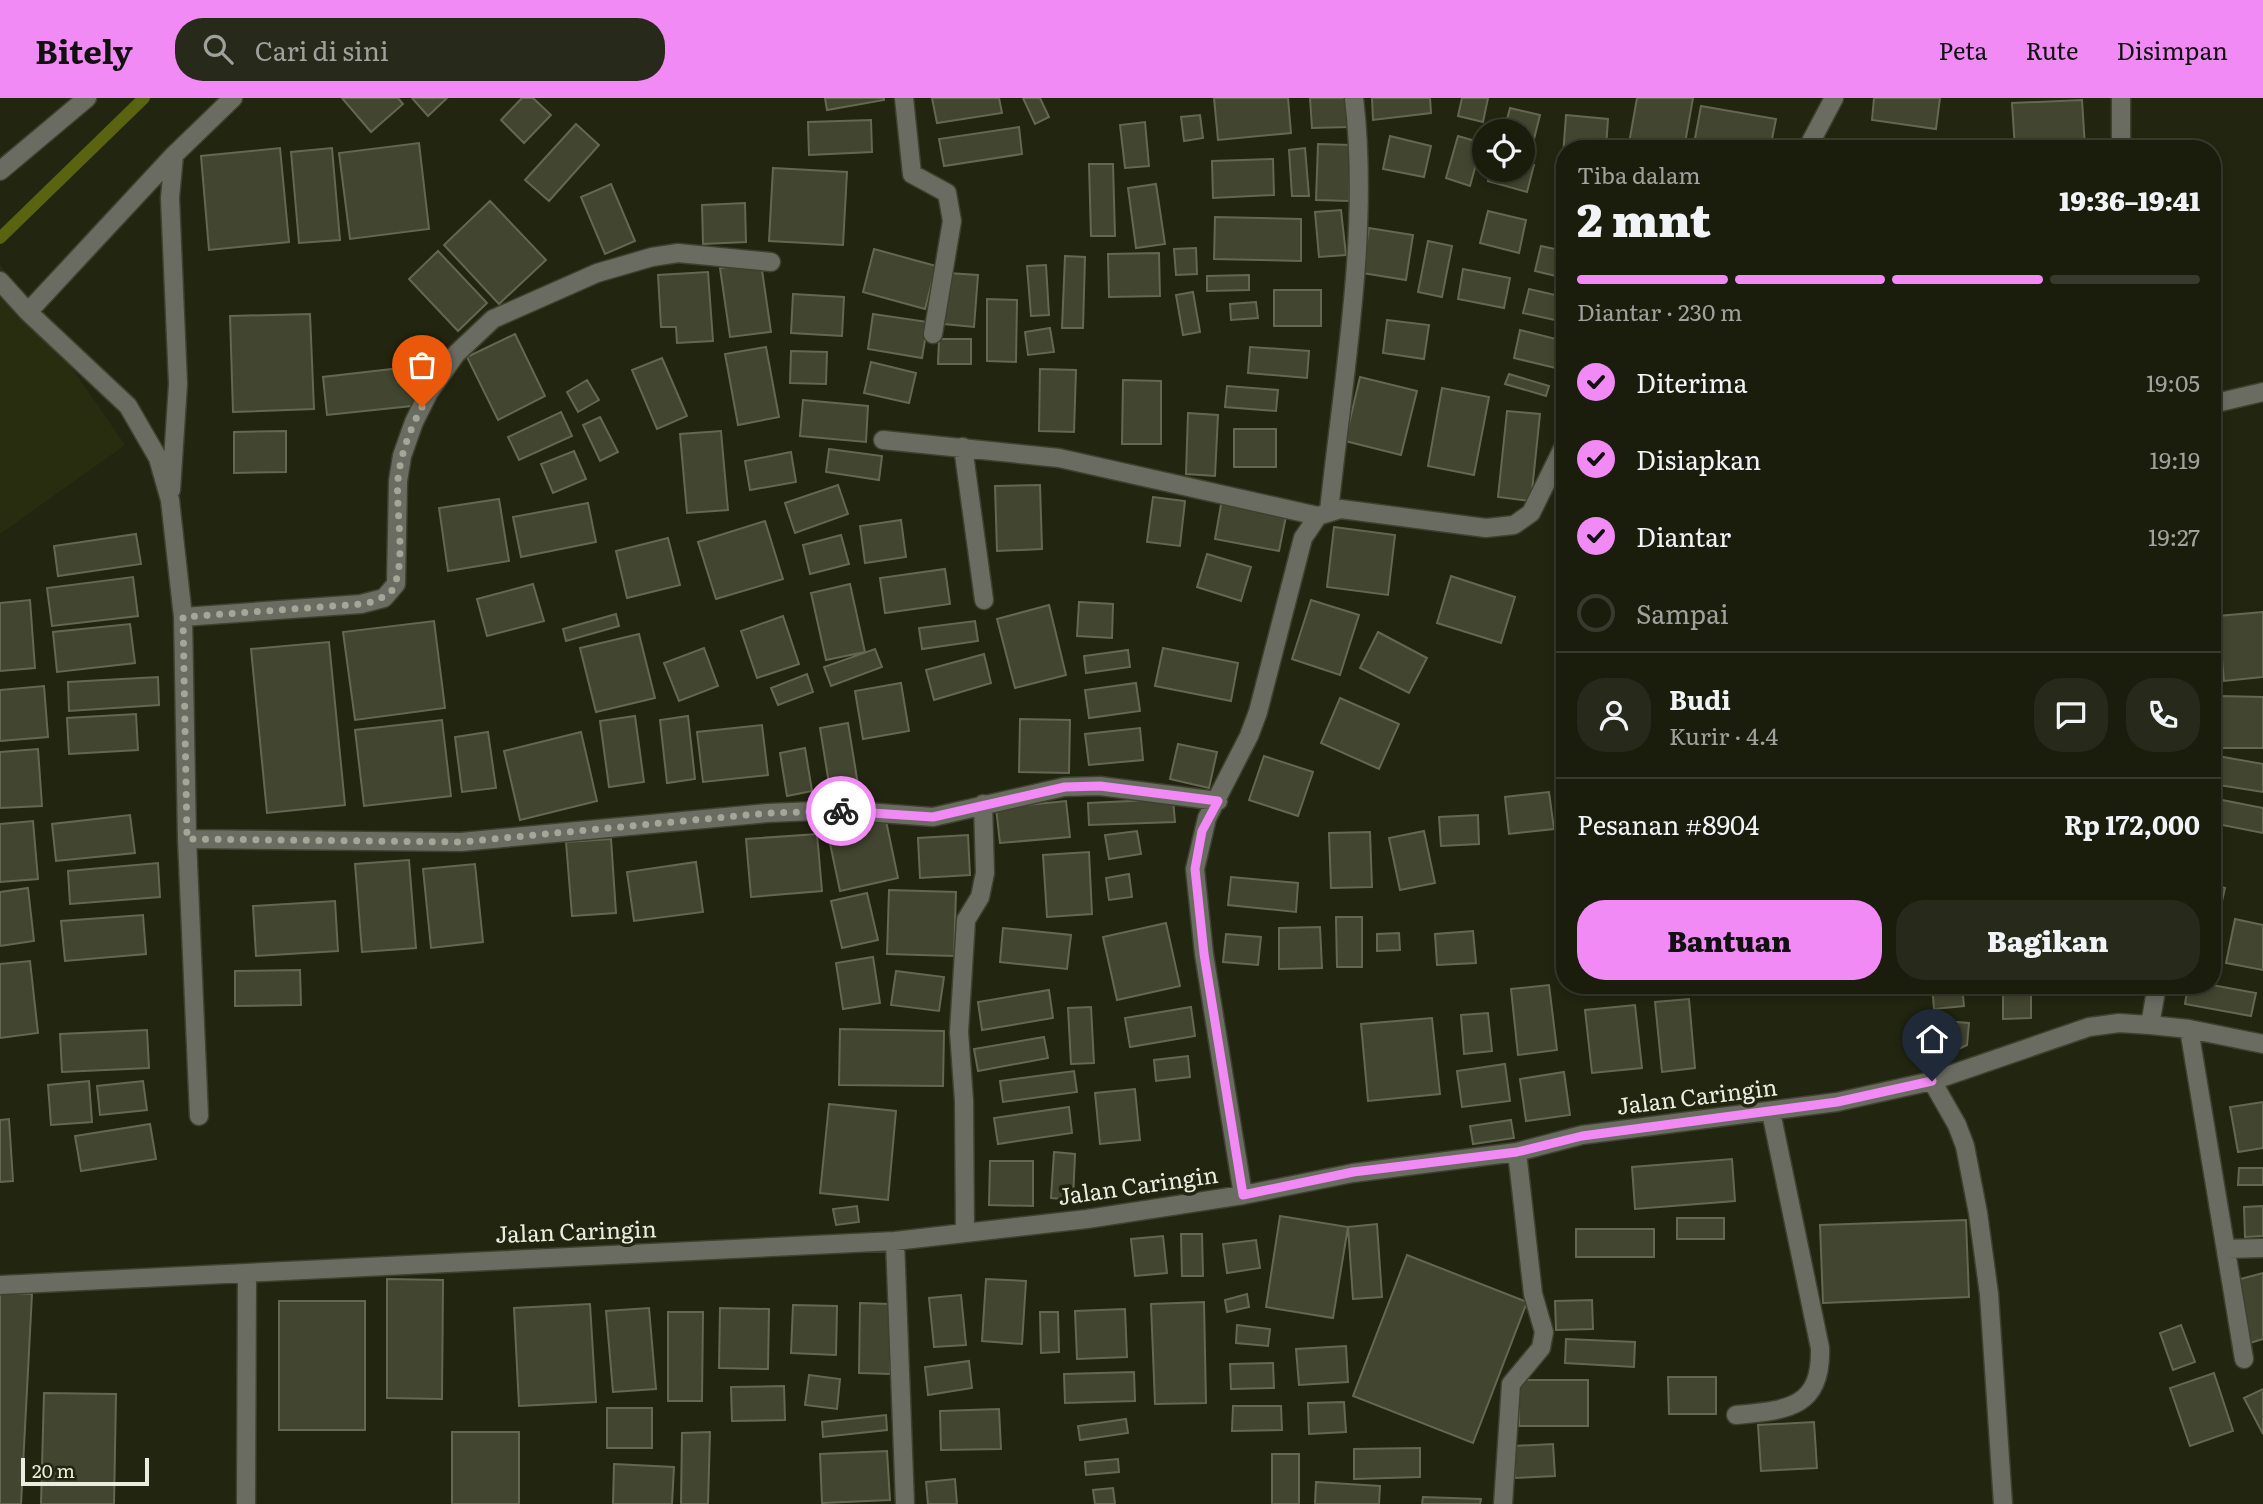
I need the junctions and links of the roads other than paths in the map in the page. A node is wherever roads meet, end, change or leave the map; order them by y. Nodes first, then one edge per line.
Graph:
1 (87, 98) edge
2 (233, 98) edge
3 (904, 98) edge
4 (1354, 98) edge
5 (1835, 98) edge
6 (2121, 98) edge
7 (1812, 140) edge
8 (2120, 140) edge
9 (174, 155) junction
10 (0, 171) edge
11 (771, 262) dead end
12 (0, 281) edge
13 (28, 312) junction
14 (933, 334) dead end
15 (2263, 392) edge
16 (2221, 402) edge
17 (883, 440) dead end
18 (962, 447) junction
19 (1556, 462) edge
20 (170, 500) junction
21 (1323, 514) junction
22 (984, 600) dead end
23 (183, 617) junction
24 (1218, 801) junction
25 (983, 804) junction
26 (187, 839) junction
27 (2155, 994) edge
28 (2150, 1025) junction
29 (2189, 1029) junction
30 (2263, 1045) edge
31 (1932, 1081) junction
32 (1771, 1112) junction
33 (199, 1116) dead end
34 (1517, 1152) junction
35 (1243, 1195) junction
36 (965, 1233) junction
37 (895, 1241) junction
38 (2263, 1248) edge
39 (2226, 1249) junction
40 (247, 1274) junction
41 (0, 1285) edge
42 (2244, 1359) dead end
43 (1736, 1415) dead end
44 (246, 1504) edge
45 (905, 1504) edge
46 (1503, 1504) edge
47 (2003, 1504) edge

1 - 10 street
2 - 9 street
3 - 14 street
4 - 21 street
5 - 7 street
6 - 8 street
9 - 13 street
9 - 20 street
11 - 23 street
12 - 13 street
13 - 20 street
15 - 16 street
17 - 18 street
18 - 21 street
18 - 22 street
19 - 21 street
20 - 23 street
21 - 24 street
23 - 26 street
24 - 25 street
24 - 35 street
25 - 26 street
25 - 36 street
26 - 33 street
27 - 28 street
28 - 29 street, Jalan Caringin
28 - 31 street, Jalan Caringin
29 - 30 street, Jalan Caringin
29 - 39 street
31 - 32 street, Jalan Caringin
31 - 47 street
32 - 34 street, Jalan Caringin
32 - 43 street
34 - 35 street, Jalan Caringin
34 - 46 street
35 - 36 street, Jalan Caringin
36 - 37 street, Jalan Caringin
37 - 40 street, Jalan Caringin
37 - 45 street
38 - 39 street
39 - 42 street
40 - 41 street, Jalan Caringin
40 - 44 street

